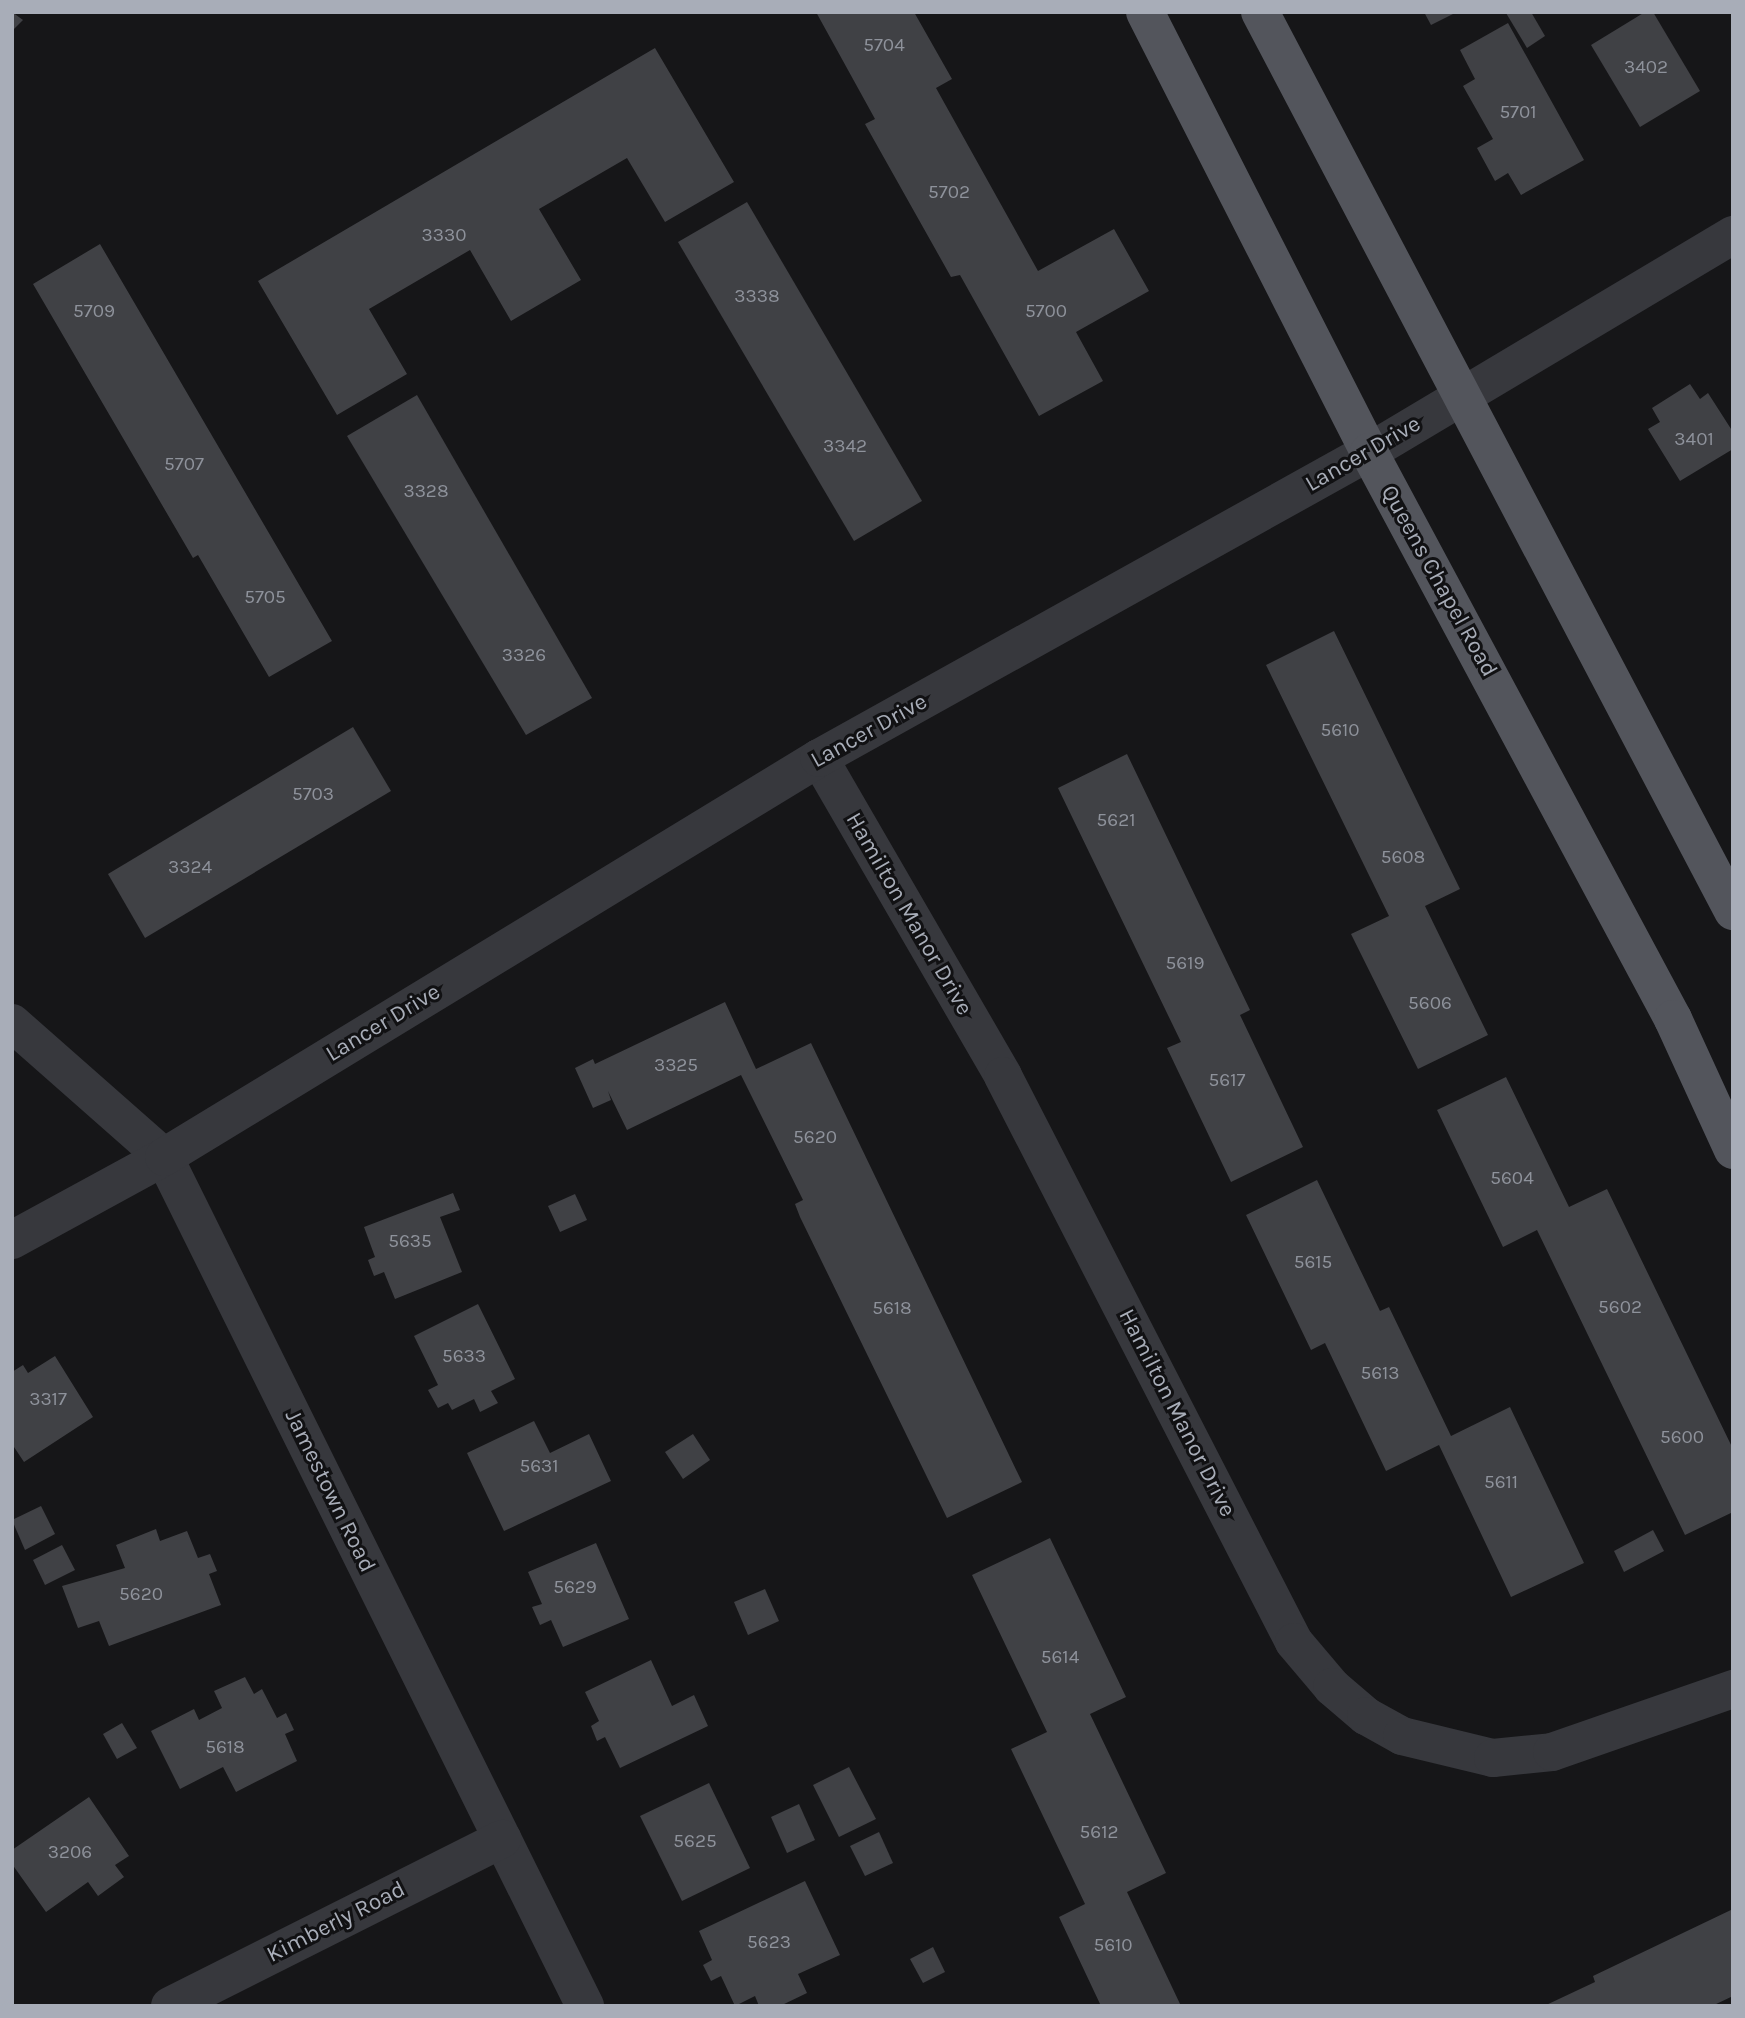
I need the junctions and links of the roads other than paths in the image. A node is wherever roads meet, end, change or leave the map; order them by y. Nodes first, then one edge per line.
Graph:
1 (1145, 12) edge
2 (1260, 12) edge
3 (1733, 235) edge
4 (1462, 396) junction
5 (1369, 452) junction
6 (819, 758) junction
7 (1733, 911) edge
8 (12, 1023) edge
9 (1733, 1150) edge
10 (164, 1157) junction
11 (12, 1240) edge
12 (1733, 1689) edge
13 (502, 1839) junction
14 (170, 2006) edge
15 (585, 2006) edge

1 - 5 main road, Queens Chapel Road
2 - 4 main road
3 - 4 street, Lancer Drive
4 - 5 street, Lancer Drive
4 - 7 main road
5 - 6 street, Lancer Drive
5 - 9 main road, Queens Chapel Road
6 - 10 street, Lancer Drive
6 - 12 street, Hamilton Manor Drive
8 - 10 street, Jamestown Road
10 - 11 street, Lancer Drive
10 - 13 street, Jamestown Road
13 - 14 street, Kimberly Road
13 - 15 street, Jamestown Road

